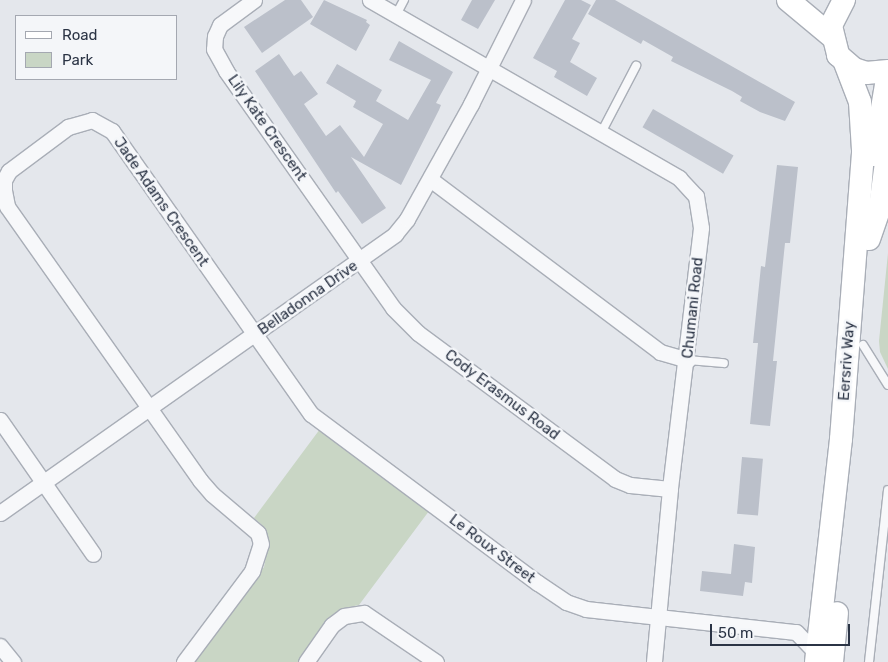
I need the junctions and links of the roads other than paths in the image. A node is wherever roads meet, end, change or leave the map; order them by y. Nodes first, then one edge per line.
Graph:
1 (254, 0) edge
2 (370, 0) edge
3 (404, 0) edge
4 (523, 0) edge
5 (788, 0) edge
6 (844, 0) edge
7 (396, 15) junction
8 (831, 36) junction
9 (845, 62) junction
10 (636, 66) dead end
11 (491, 68) junction
12 (888, 72) edge
13 (601, 133) junction
14 (888, 148) edge
15 (430, 179) junction
16 (869, 239) junction
17 (361, 261) junction
18 (254, 335) junction
19 (863, 345) junction
20 (688, 360) junction
21 (724, 363) dead end
22 (888, 385) edge
23 (149, 409) junction
24 (0, 420) edge
25 (44, 482) junction
26 (670, 489) junction
27 (888, 490) edge
28 (0, 513) edge
29 (93, 554) dead end
30 (824, 608) junction
31 (660, 617) junction
32 (796, 632) junction
33 (0, 646) edge
34 (821, 659) edge
35 (13, 662) edge
36 (184, 662) edge
37 (306, 662) edge
38 (436, 662) edge
39 (654, 662) edge
40 (869, 662) edge

1 - 17 street, Lily Kate Crescent
2 - 7 street
3 - 7 lane
4 - 11 street, Belladonna Drive
5 - 8 main road
6 - 8 main road
7 - 11 street
8 - 9 main road, Eersriv Way
9 - 12 main road
9 - 30 main road, Eersriv Way
10 - 13 lane
11 - 13 street, Chumani Road
11 - 15 street, Belladonna Drive
12 - 16 main road, Eersriv Way
13 - 20 street, Chumani Road
14 - 16 main road
15 - 17 street, Belladonna Drive
15 - 20 street
16 - 19 main road, Eersriv Way
17 - 18 street, Belladonna Drive
17 - 26 street, Cody Erasmus Road
18 - 23 street, Belladonna Drive
18 - 23 street, Jade Adams Crescent
18 - 31 street, Le Roux Street
19 - 22 lane
19 - 34 main road, Eersriv Way
20 - 21 lane
20 - 26 street, Chumani Road
23 - 25 street, Belladonna Drive
23 - 36 street, Jade Adams Crescent
24 - 25 street
25 - 28 street, Belladonna Drive
25 - 29 street
26 - 31 street, Chumani Road
27 - 40 lane
30 - 32 street
30 - 34 main road, Eersriv Way
31 - 32 street, Le Roux Street
31 - 39 street, Chumani Road
32 - 34 street
33 - 35 street
37 - 38 street

